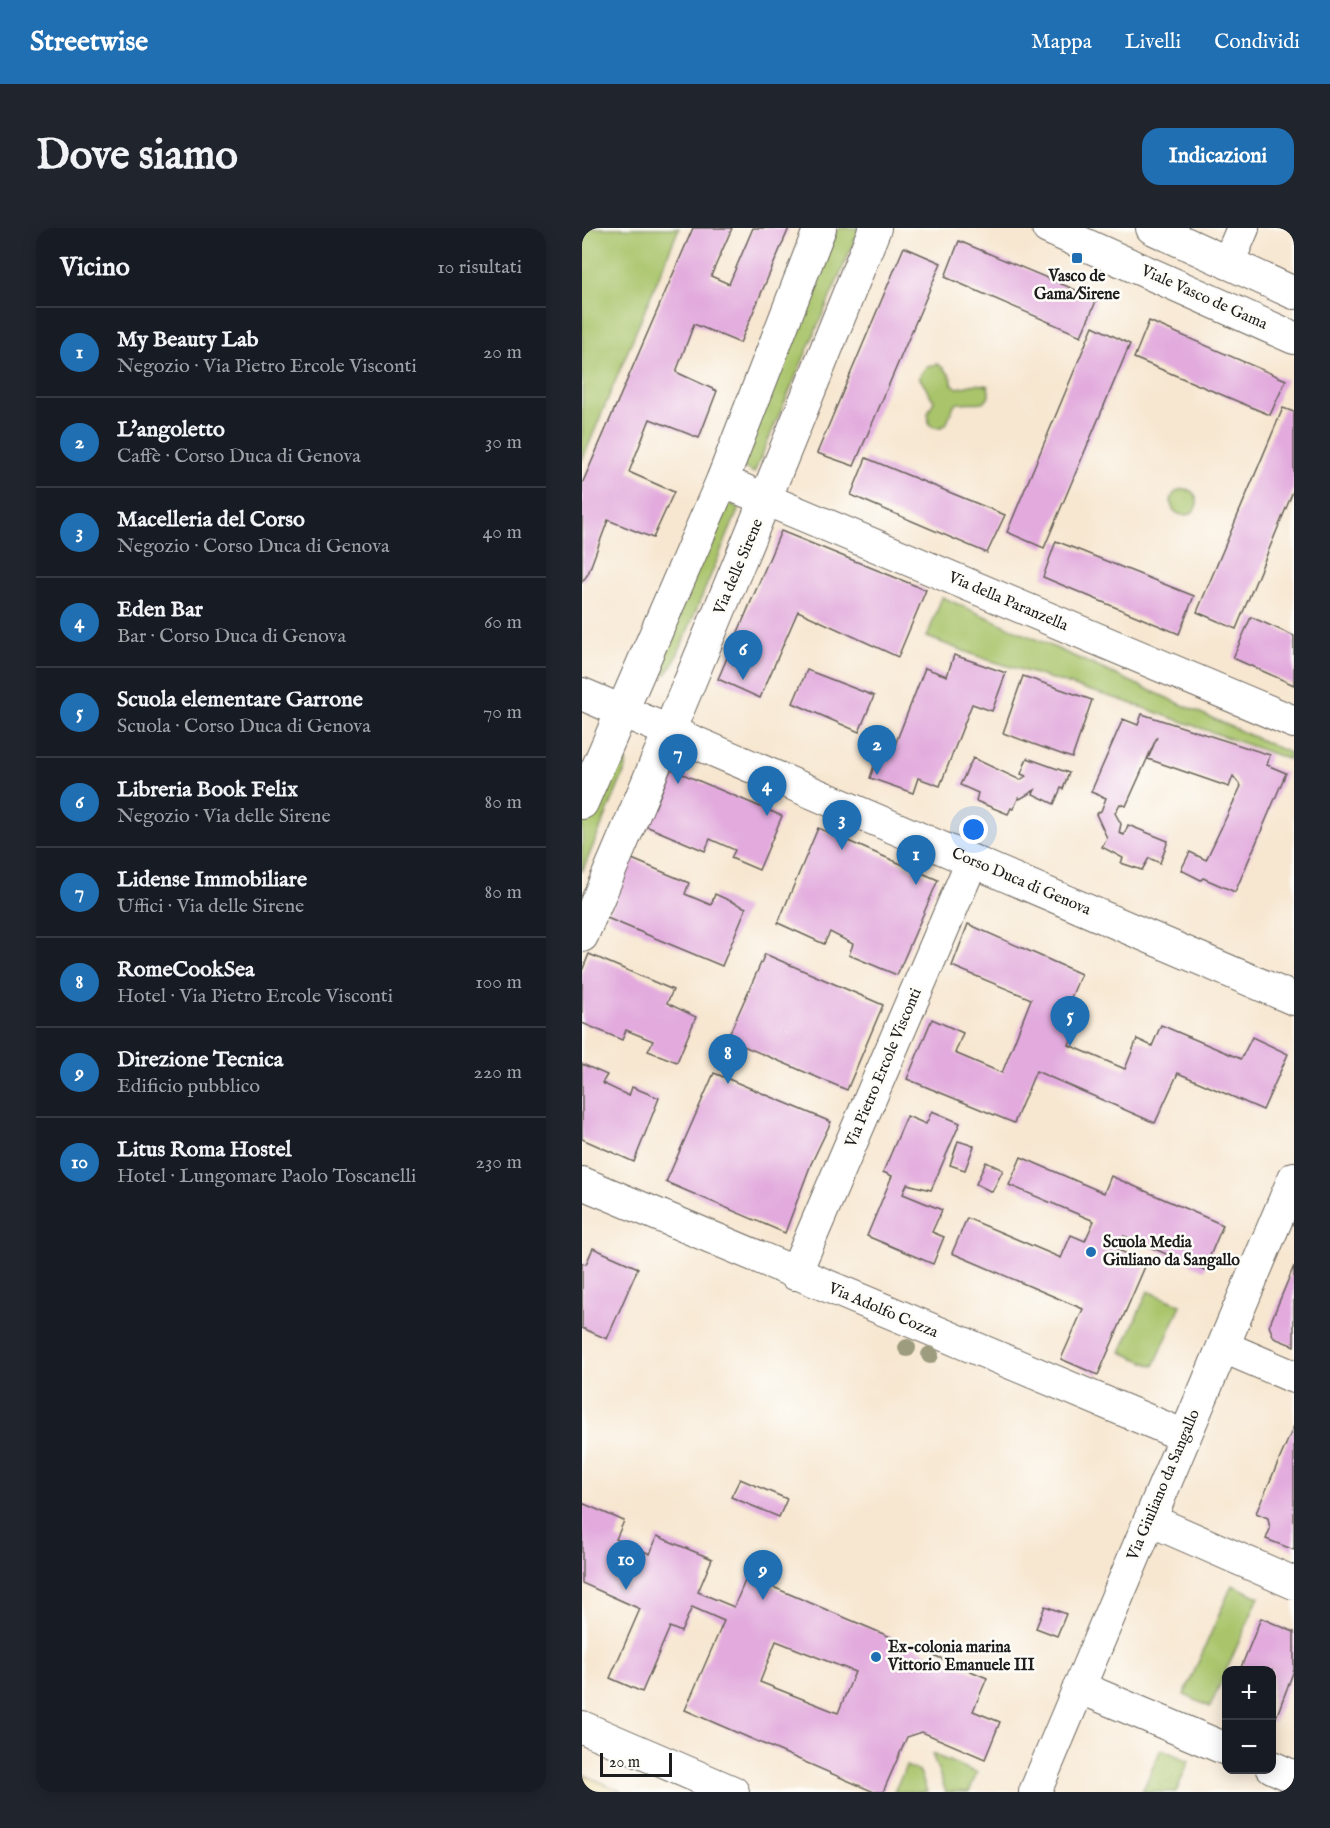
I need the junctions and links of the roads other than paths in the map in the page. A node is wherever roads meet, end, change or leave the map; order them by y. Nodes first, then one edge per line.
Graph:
1 (820, 228) edge
2 (875, 228) edge
3 (1048, 228) edge
4 (1152, 228) edge
5 (1243, 228) edge
6 (1228, 263) junction
7 (1294, 293) edge
8 (1294, 338) edge
9 (722, 481) junction
10 (766, 500) junction
11 (582, 693) edge
12 (622, 710) junction
13 (1294, 722) edge
14 (670, 732) junction
15 (582, 803) edge
16 (972, 861) junction
17 (582, 936) edge
18 (1294, 999) edge
19 (1294, 1178) edge
20 (582, 1184) edge
21 (795, 1274) junction
22 (1224, 1347) junction
23 (1294, 1377) edge
24 (1185, 1436) junction
25 (1149, 1520) junction
26 (1294, 1583) edge
27 (1079, 1687) junction
28 (582, 1727) edge
29 (1222, 1747) edge
30 (1276, 1769) edge
31 (1294, 1777) edge
32 (733, 1792) edge
33 (1035, 1792) edge

1 - 9 street
2 - 10 street, Via delle Sirene
3 - 8 street, Viale Vasco de Gama
4 - 6 street
5 - 6 street
6 - 7 street
9 - 10 street, Via della Paranzella
9 - 12 street
10 - 13 street, Via della Paranzella
10 - 14 street, Via delle Sirene
11 - 12 street, Corso Duca di Genova
12 - 14 street, Corso Duca di Genova
12 - 15 street
14 - 16 street, Corso Duca di Genova
14 - 17 street, Via delle Sirene
16 - 18 street, Corso Duca di Genova
16 - 21 street, Via Pietro Ercole Visconti
19 - 22 street, Via Giuliano da Sangallo
20 - 21 street, Via Adolfo Cozza
21 - 24 street, Via Adolfo Cozza
22 - 23 street
22 - 24 street, Via Giuliano da Sangallo
24 - 25 street, Via Giuliano da Sangallo
25 - 26 street
25 - 27 street, Via Giuliano da Sangallo
27 - 29 street
27 - 33 street, Via Giuliano da Sangallo
28 - 32 street
30 - 31 street

